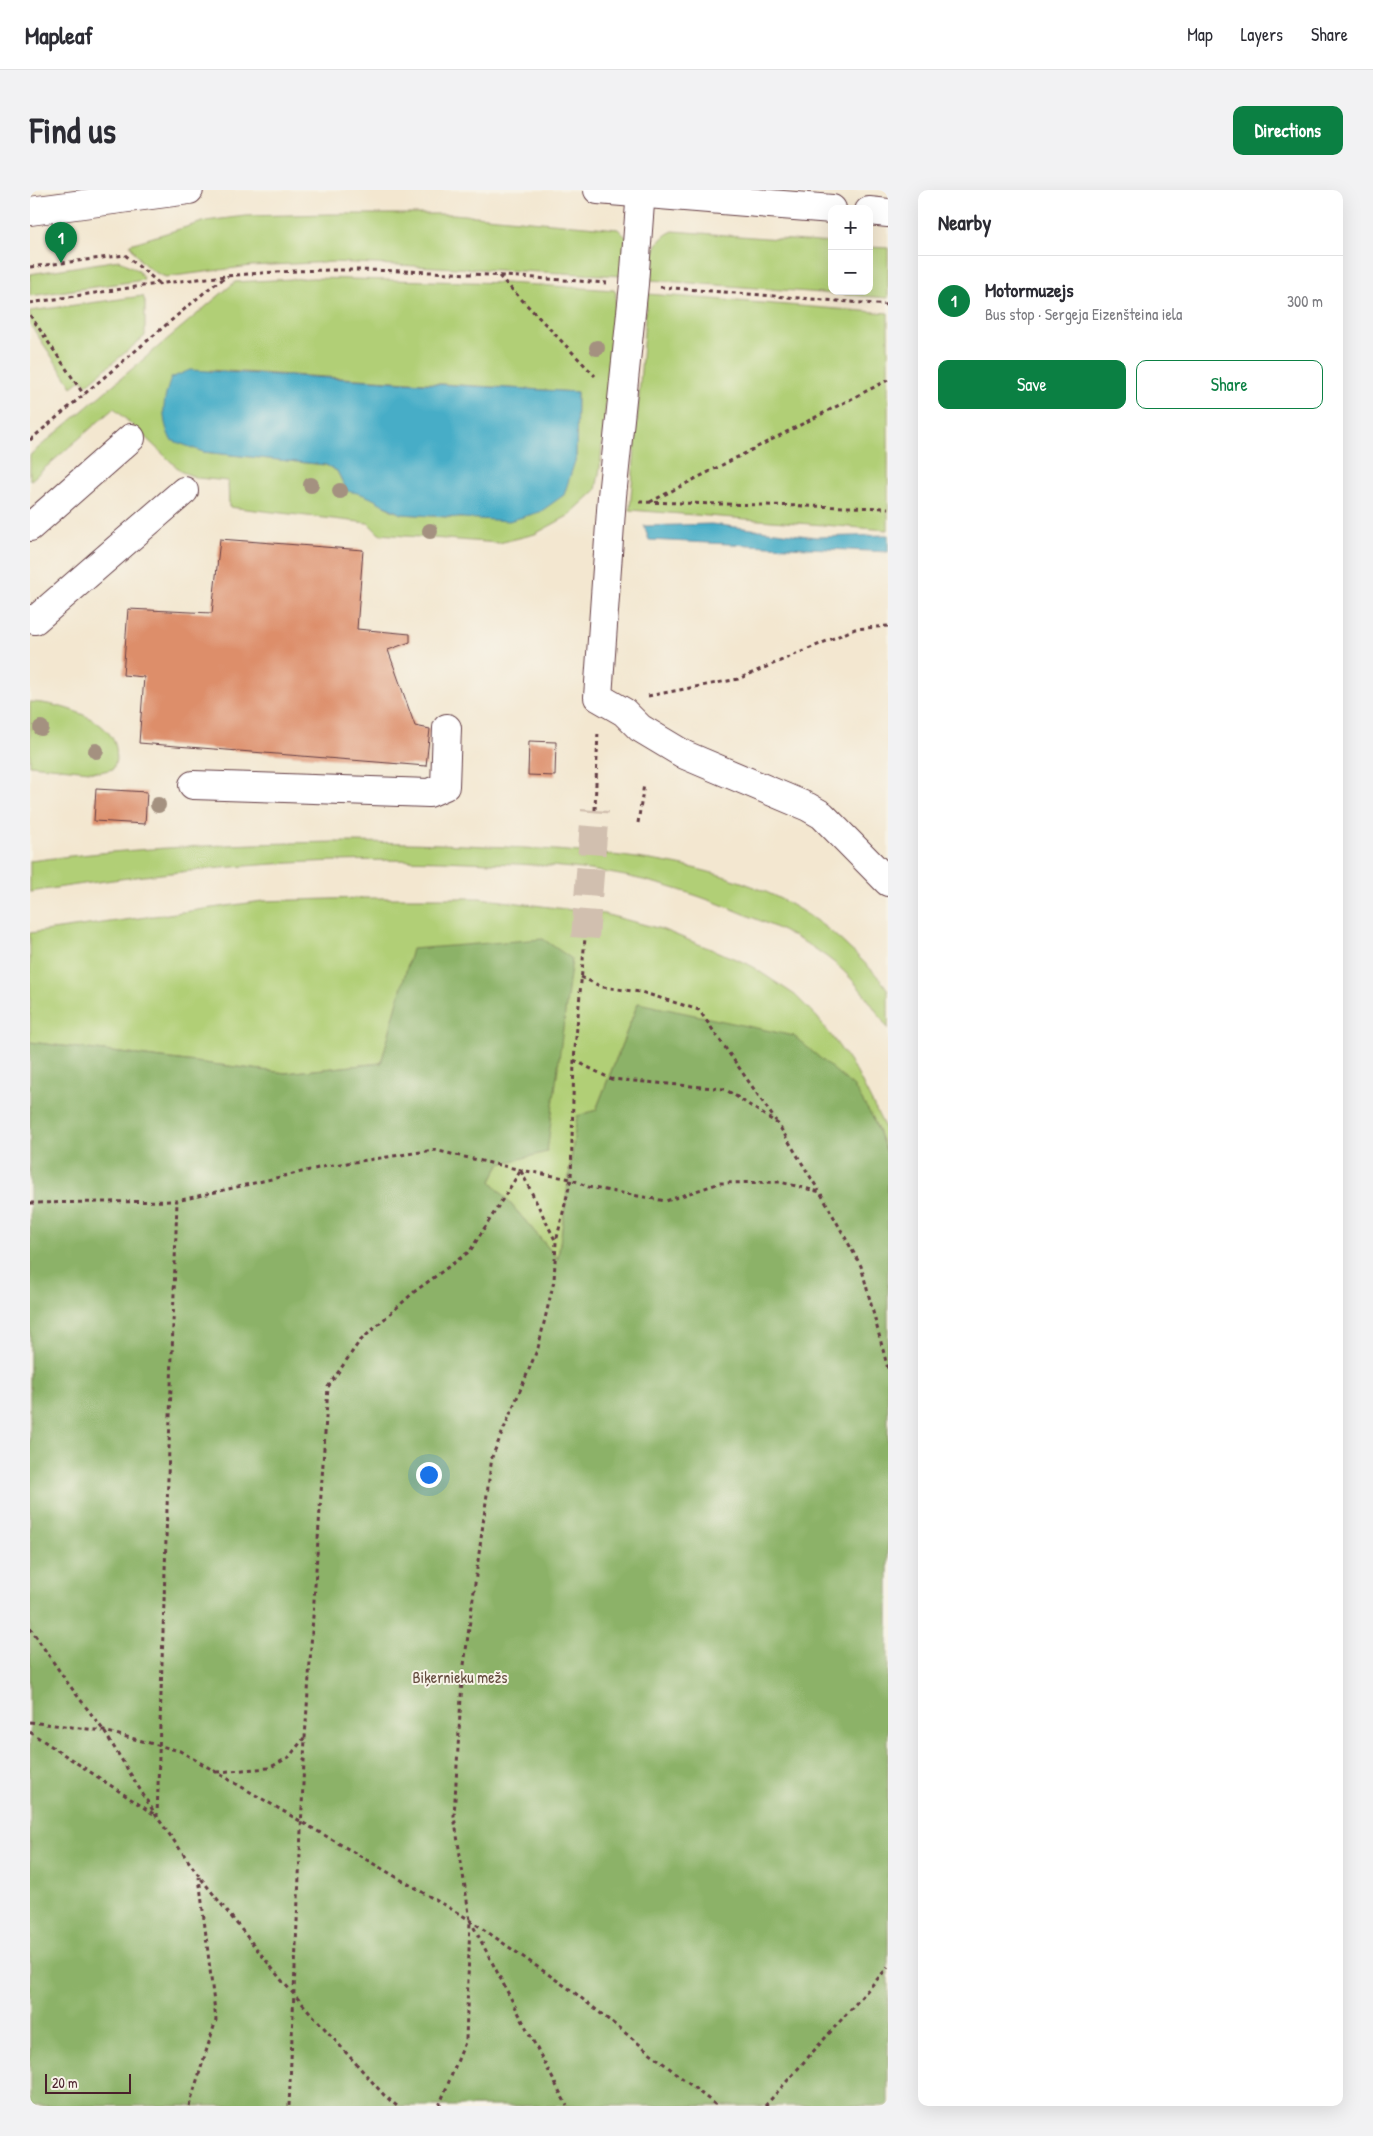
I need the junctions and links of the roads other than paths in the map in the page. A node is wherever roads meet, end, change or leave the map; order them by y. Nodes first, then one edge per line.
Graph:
1 (189, 190) edge
2 (598, 190) edge
3 (641, 191) edge
4 (825, 202) edge
5 (30, 211) edge
6 (873, 211) edge
7 (888, 213) edge
8 (131, 438) dead end
9 (184, 490) dead end
10 (30, 527) edge
11 (30, 619) edge
12 (447, 728) dead end
13 (193, 785) dead end
14 (888, 882) edge

1 - 5 street
2 - 3 street
3 - 4 street
3 - 14 street
6 - 7 street
8 - 10 street
9 - 11 street
12 - 13 street

